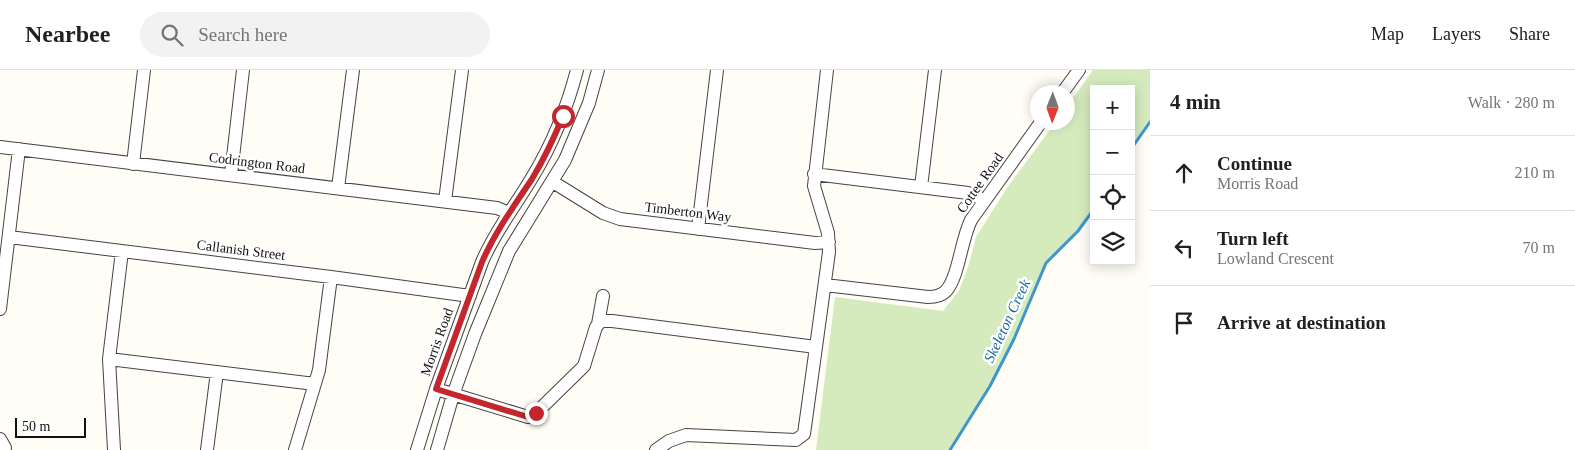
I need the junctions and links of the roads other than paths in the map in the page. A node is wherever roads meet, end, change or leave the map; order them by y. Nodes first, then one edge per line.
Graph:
1 (144, 70) edge
2 (243, 70) edge
3 (353, 70) edge
4 (462, 70) edge
5 (577, 70) edge
6 (598, 70) edge
7 (717, 70) edge
8 (827, 70) edge
9 (935, 70) edge
10 (1079, 70) edge
11 (1068, 85) edge
12 (1035, 130) edge
13 (0, 147) edge
14 (19, 149) junction
15 (133, 164) junction
16 (814, 174) junction
17 (230, 175) junction
18 (553, 182) junction
19 (922, 187) junction
20 (338, 188) junction
21 (984, 201) junction
22 (445, 202) junction
23 (509, 212) junction
24 (698, 229) junction
25 (9, 237) junction
26 (829, 242) junction
27 (489, 246) junction
28 (509, 250) junction
29 (122, 251) junction
30 (331, 277) junction
31 (825, 289) junction
32 (470, 296) junction
33 (603, 296) dead end
34 (0, 309) edge
35 (598, 324) junction
36 (816, 347) junction
37 (110, 359) junction
38 (217, 372) junction
39 (315, 384) junction
40 (436, 389) junction
41 (453, 395) junction
42 (114, 450) edge
43 (207, 450) edge
44 (295, 450) edge
45 (417, 450) edge
46 (437, 450) edge
47 (656, 450) edge

1 - 15 street
2 - 17 street
3 - 20 street
4 - 22 street
5 - 23 street, Morris Road
6 - 18 street
7 - 24 street
8 - 16 street
9 - 19 street
10 - 11 street
12 - 21 street, Cottee Road
13 - 14 street, Codrington Road
14 - 15 street, Codrington Road
14 - 25 street
15 - 17 street, Codrington Road
16 - 19 street
16 - 26 street
17 - 20 street, Codrington Road
18 - 24 street, Timberton Way
18 - 28 street
19 - 21 street
20 - 22 street, Codrington Road
21 - 31 street, Cottee Road
22 - 23 street, Codrington Road
23 - 27 street, Morris Road
24 - 26 street, Timberton Way
25 - 29 street, Callanish Street
25 - 34 street
26 - 31 street
27 - 28 street
27 - 32 street, Morris Road
28 - 41 street
29 - 30 street, Callanish Street
29 - 37 street
30 - 32 street, Callanish Street
30 - 39 street
31 - 36 street
32 - 40 street, Morris Road
33 - 35 street
35 - 36 street
35 - 41 street
36 - 47 street
37 - 38 street
37 - 42 street
38 - 39 street
38 - 43 street
39 - 44 street
40 - 41 street
40 - 45 street, Morris Road
41 - 46 street

